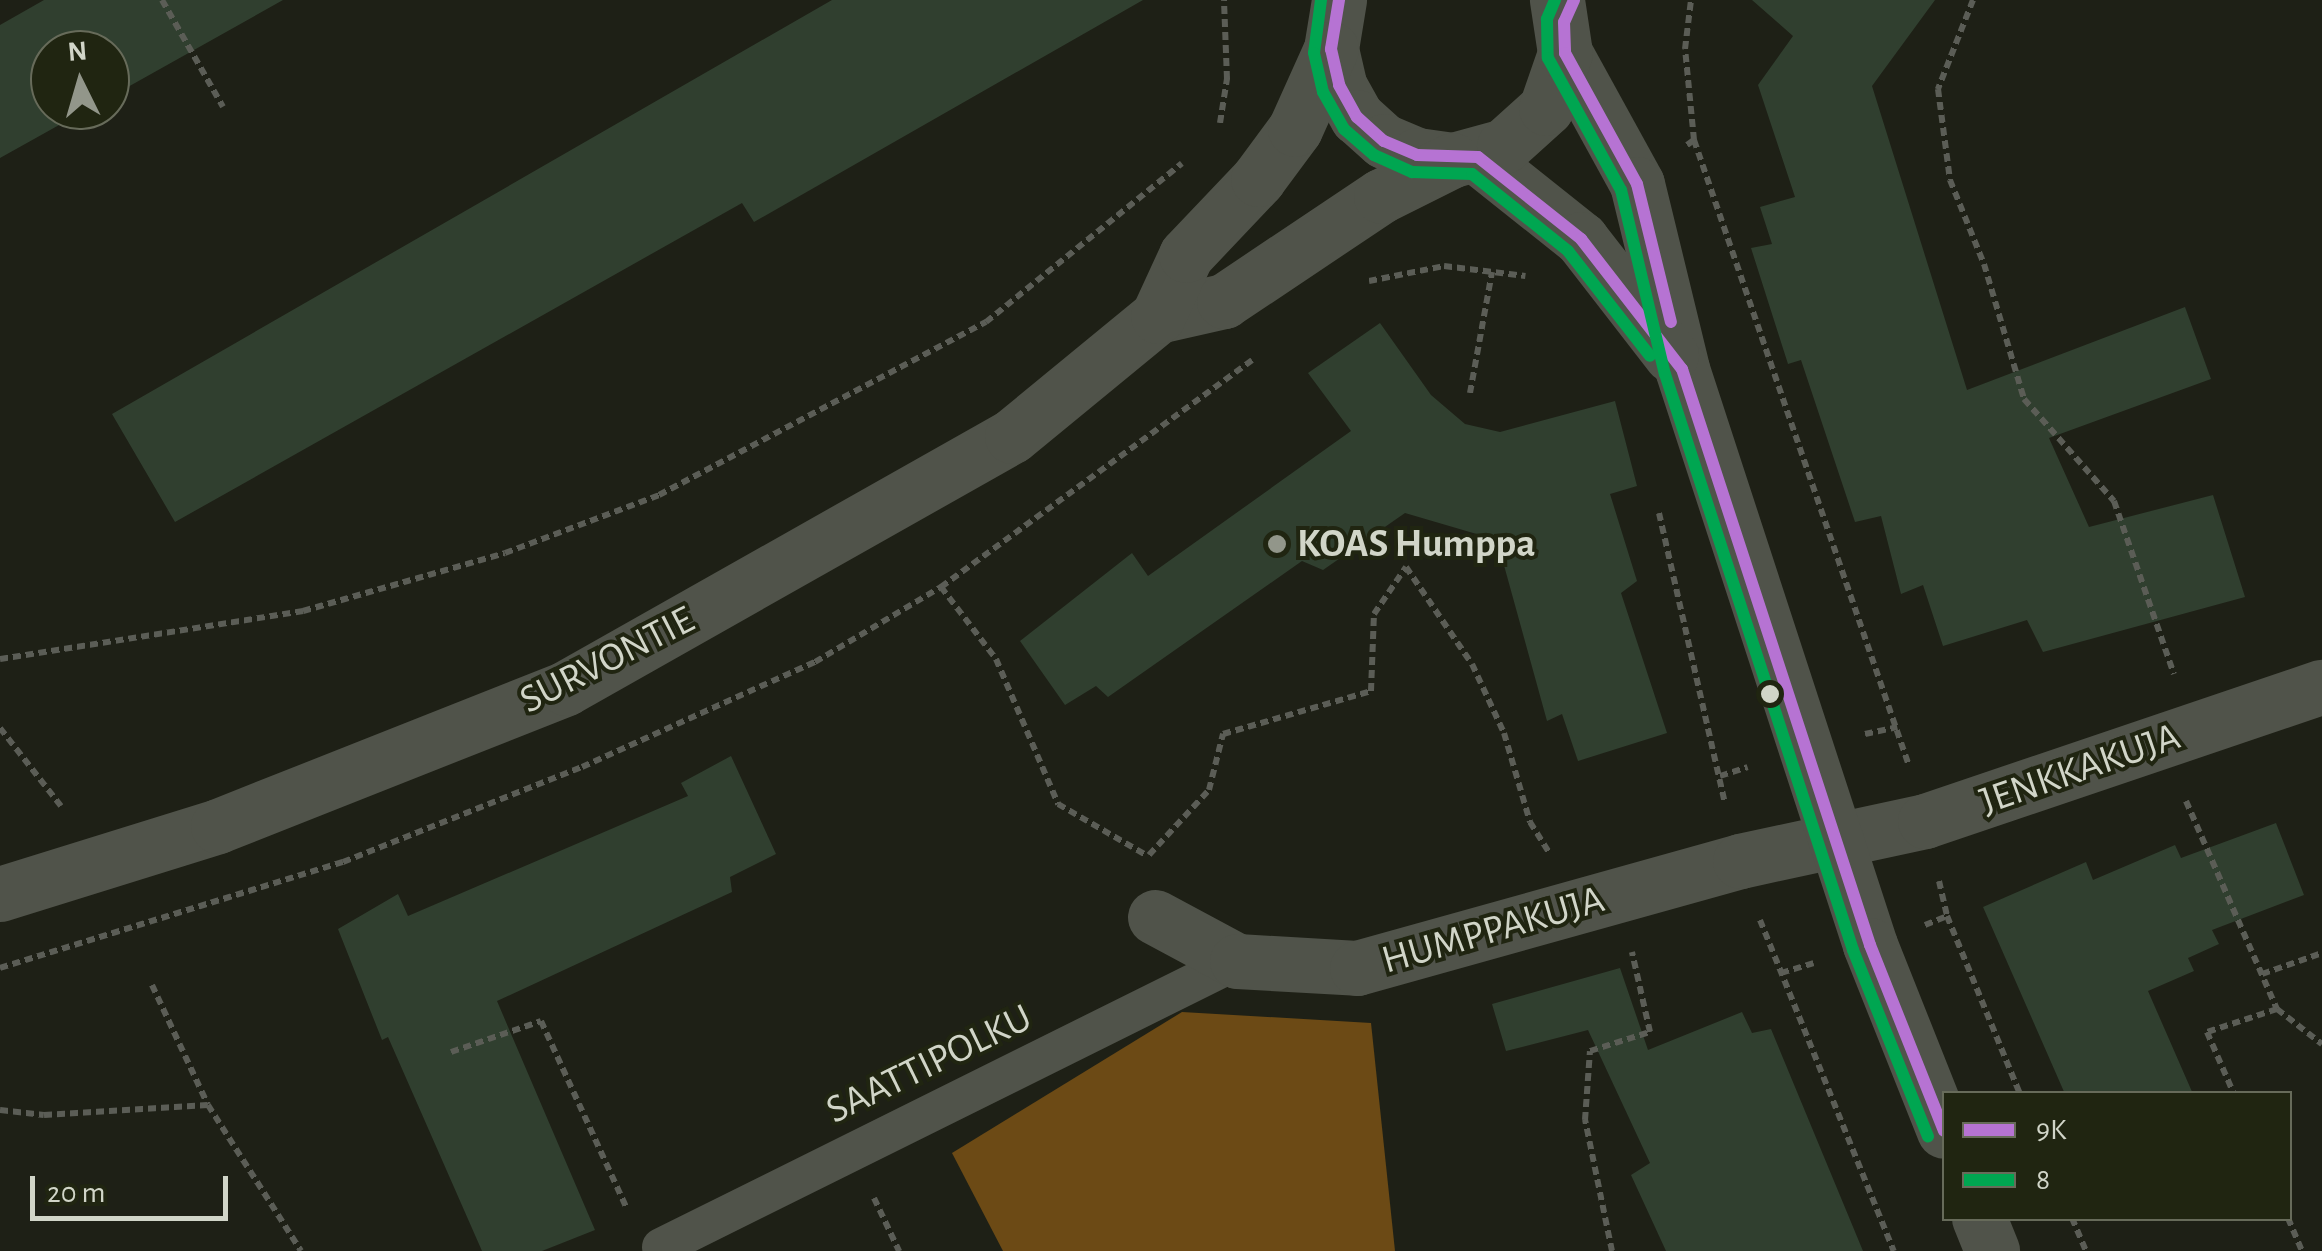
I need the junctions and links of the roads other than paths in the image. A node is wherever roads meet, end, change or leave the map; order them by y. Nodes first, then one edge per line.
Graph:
1 (1565, 19) edge
2 (1327, 21) edge
3 (1465, 158) junction
4 (1158, 316) junction
5 (1682, 369) junction
6 (2322, 688) edge
7 (1835, 837) junction
8 (0, 894) edge
9 (1154, 918) dead end
10 (1237, 961) junction
11 (1942, 1126) edge
12 (1980, 1221) edge
13 (661, 1247) dead end
14 (1992, 1251) edge

1 - 3 street, SURVONTIE
1 - 5 street
2 - 3 street
2 - 4 street, SURVONTIE
3 - 4 street, SURVONTIE
3 - 5 street
4 - 8 street, SURVONTIE
5 - 7 street
6 - 7 street, JENKKAKUJA
7 - 10 street, HUMPPAKUJA
7 - 11 street
9 - 10 street, HUMPPAKUJA
10 - 13 lane, SAATTIPOLKU
12 - 14 street

